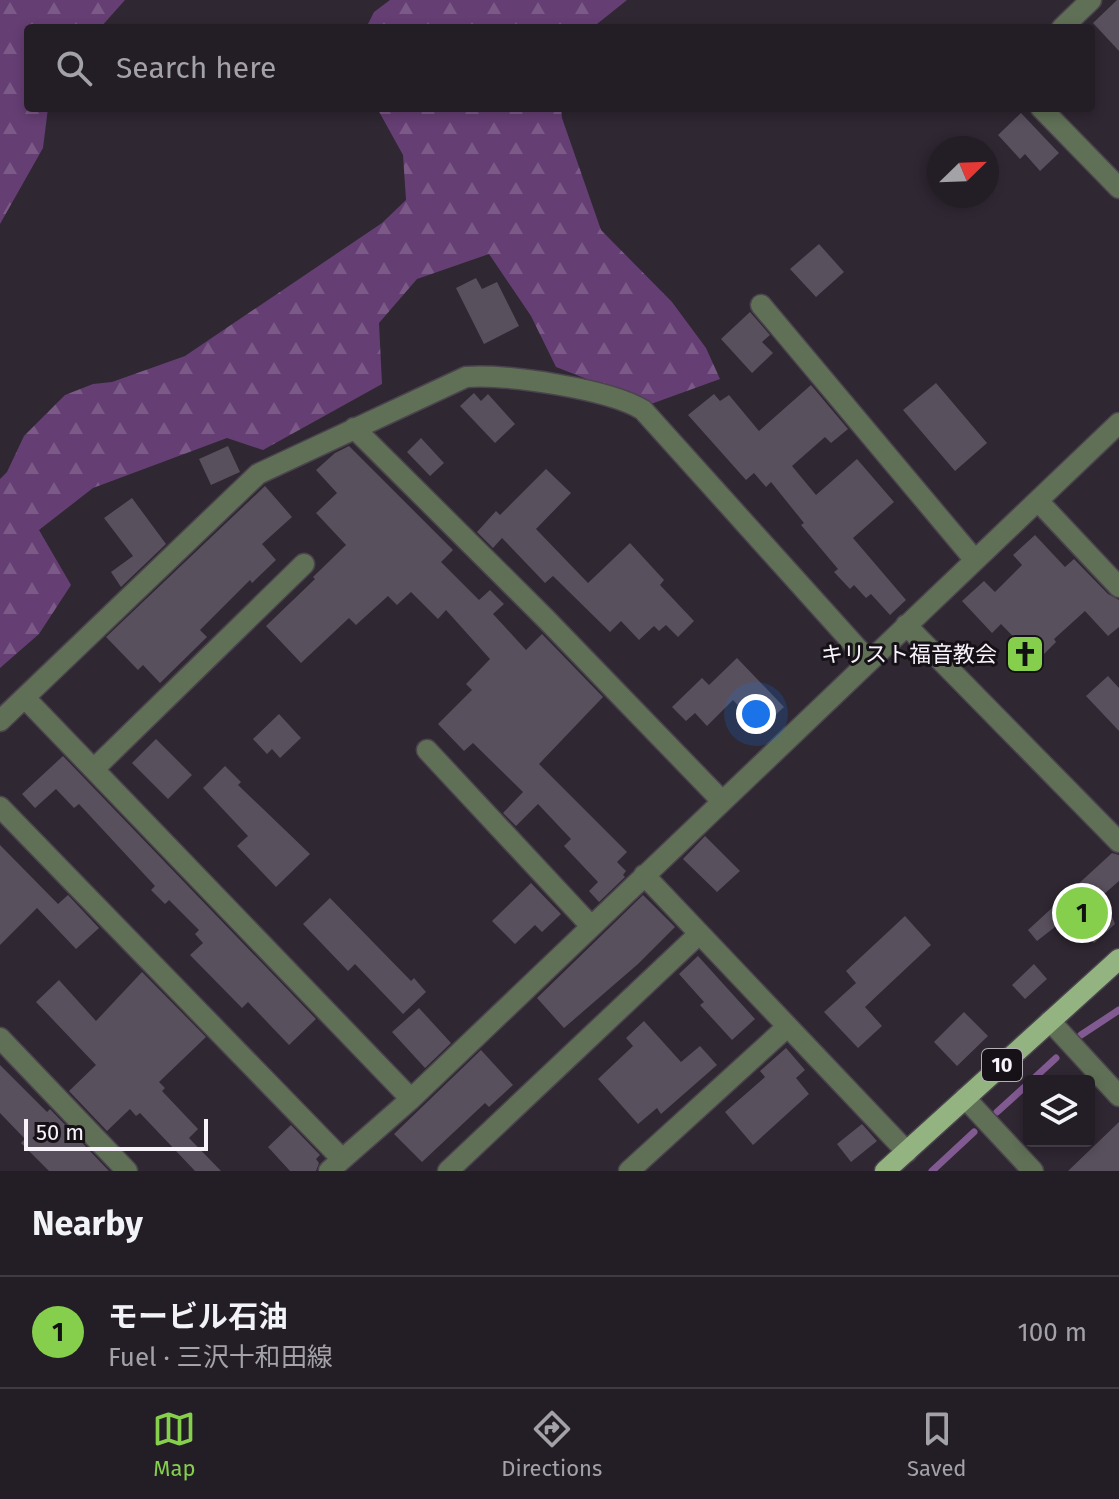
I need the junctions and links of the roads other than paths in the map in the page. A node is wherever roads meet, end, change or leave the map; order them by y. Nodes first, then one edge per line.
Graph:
1 (1091, 0) edge
2 (1066, 24) edge
3 (1045, 112) edge
4 (1119, 188) edge
5 (761, 305) dead end
6 (1119, 423) edge
7 (354, 428) junction
8 (1039, 502) junction
9 (974, 559) junction
10 (304, 564) dead end
11 (1119, 587) edge
12 (906, 625) junction
13 (868, 660) junction
14 (25, 698) junction
15 (0, 721) edge
16 (427, 750) dead end
17 (95, 768) junction
18 (721, 800) junction
19 (0, 807) edge
20 (1115, 828) edge
21 (644, 875) junction
22 (591, 926) junction
23 (699, 934) junction
24 (1119, 959) edge
25 (1050, 1021) junction
26 (787, 1027) junction
27 (0, 1038) edge
28 (1119, 1096) edge
29 (965, 1098) junction
30 (411, 1099) junction
31 (336, 1165) edge
32 (895, 1165) edge
33 (127, 1171) edge
34 (448, 1171) edge
35 (629, 1171) edge
36 (1033, 1171) edge

1 - 2 street
3 - 4 street
5 - 9 street
6 - 8 street
7 - 13 street
7 - 14 street
7 - 18 street
8 - 9 street
8 - 11 street
9 - 12 street
10 - 17 street
12 - 13 street
12 - 20 street
13 - 18 street
14 - 15 street
14 - 17 street
16 - 22 street
17 - 30 street
18 - 21 street
19 - 31 street
21 - 22 street
21 - 23 street
22 - 30 street
23 - 26 street
23 - 34 street
24 - 25 main road, 10
25 - 28 street
25 - 29 main road, 10
26 - 32 street
26 - 35 street
27 - 33 street
29 - 32 main road, 10
29 - 36 street
30 - 31 street

